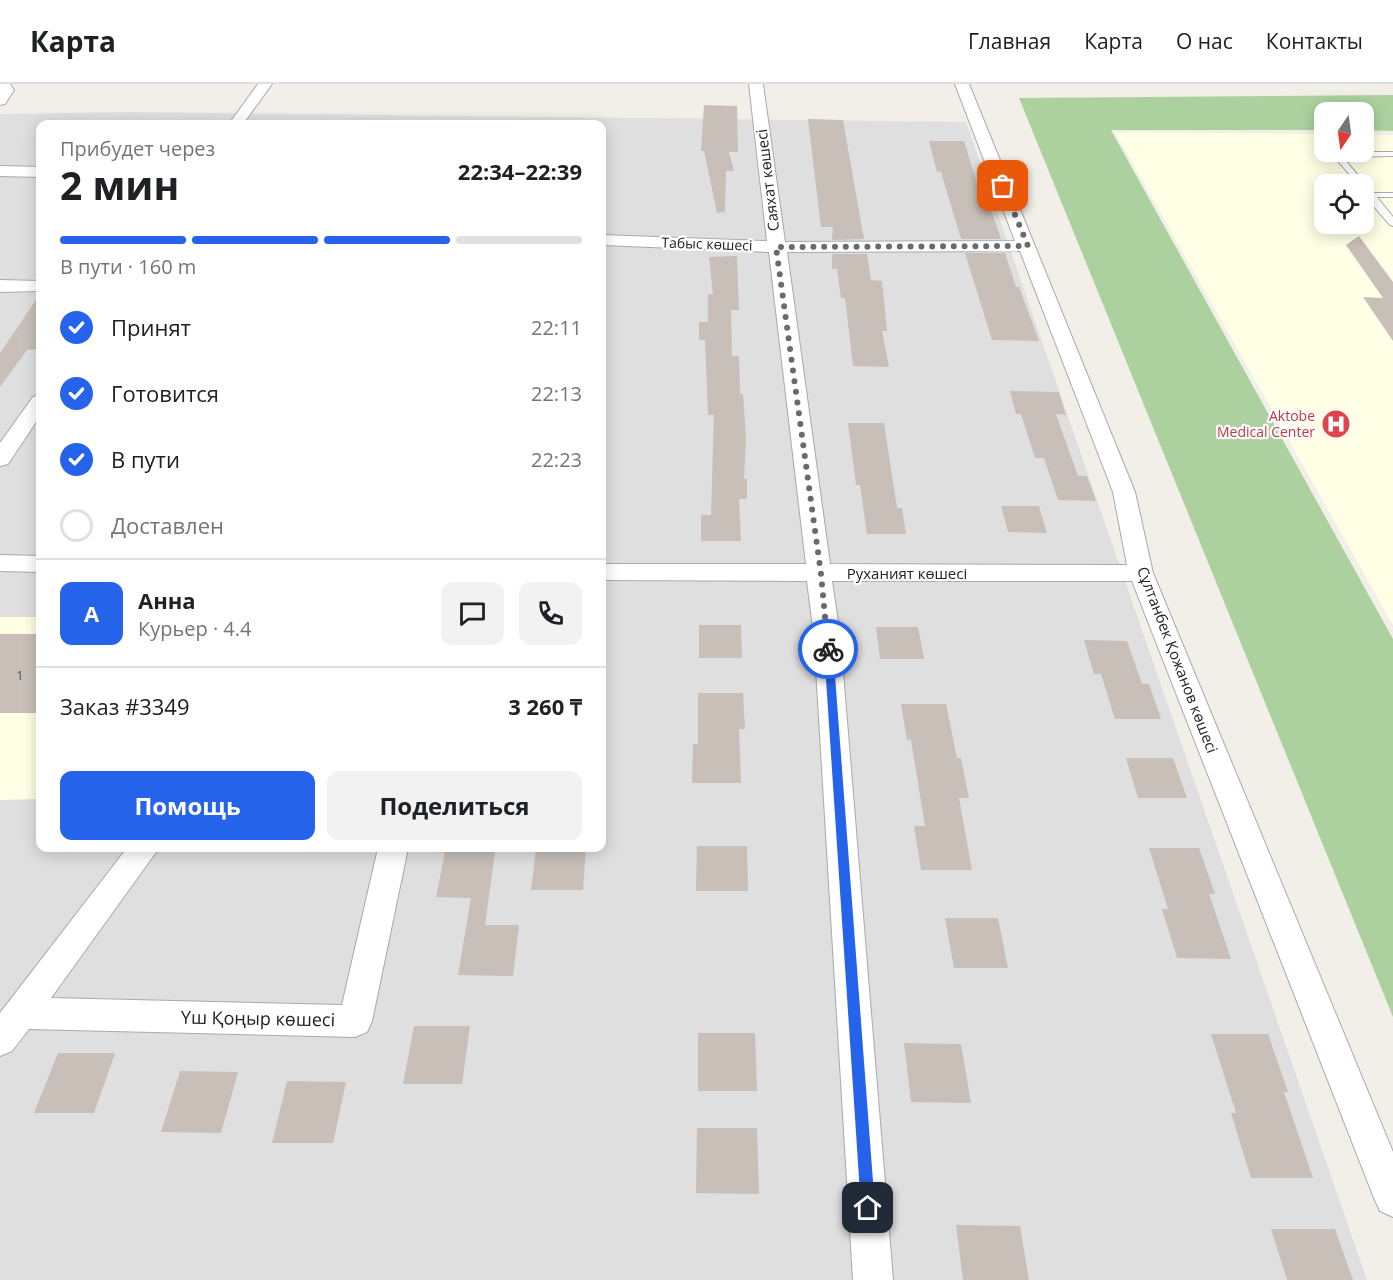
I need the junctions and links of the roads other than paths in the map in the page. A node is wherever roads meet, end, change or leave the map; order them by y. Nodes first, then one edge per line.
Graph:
1 (3, 84) edge
2 (265, 84) edge
3 (756, 84) edge
4 (962, 84) edge
5 (0, 102) edge
6 (239, 120) edge
7 (1393, 154) edge
8 (0, 171) edge
9 (36, 171) edge
10 (1353, 174) edge
11 (1374, 195) edge
12 (1393, 195) edge
13 (1374, 200) edge
14 (1393, 223) edge
15 (606, 240) edge
16 (1028, 246) junction
17 (776, 247) junction
18 (0, 286) edge
19 (36, 286) edge
20 (36, 407) edge
21 (0, 459) edge
22 (0, 563) edge
23 (36, 564) edge
24 (606, 572) edge
25 (1140, 573) junction
26 (821, 574) junction
27 (141, 852) edge
28 (392, 852) edge
29 (21, 1013) junction
30 (0, 1040) edge
31 (1393, 1198) edge
32 (873, 1280) edge

1 - 5 street
2 - 6 street
3 - 17 street, Саяхат көшесі
4 - 16 street, Сұлтанбек Қожанов көшесі
7 - 10 lane
8 - 9 street
11 - 12 lane
13 - 14 lane
15 - 17 street, Табыс көшесі
16 - 17 street, Табыс көшесі
16 - 25 street, Сұлтанбек Қожанов көшесі
17 - 26 street, Саяхат көшесі
18 - 19 street
20 - 21 street
22 - 23 street
24 - 26 street, Руханият көшесі
25 - 26 street, Руханият көшесі
25 - 31 street, Сұлтанбек Қожанов көшесі
26 - 32 street, Саяхат көшесі
27 - 29 street
28 - 29 street, Үш Қоңыр көшесі
29 - 30 street

